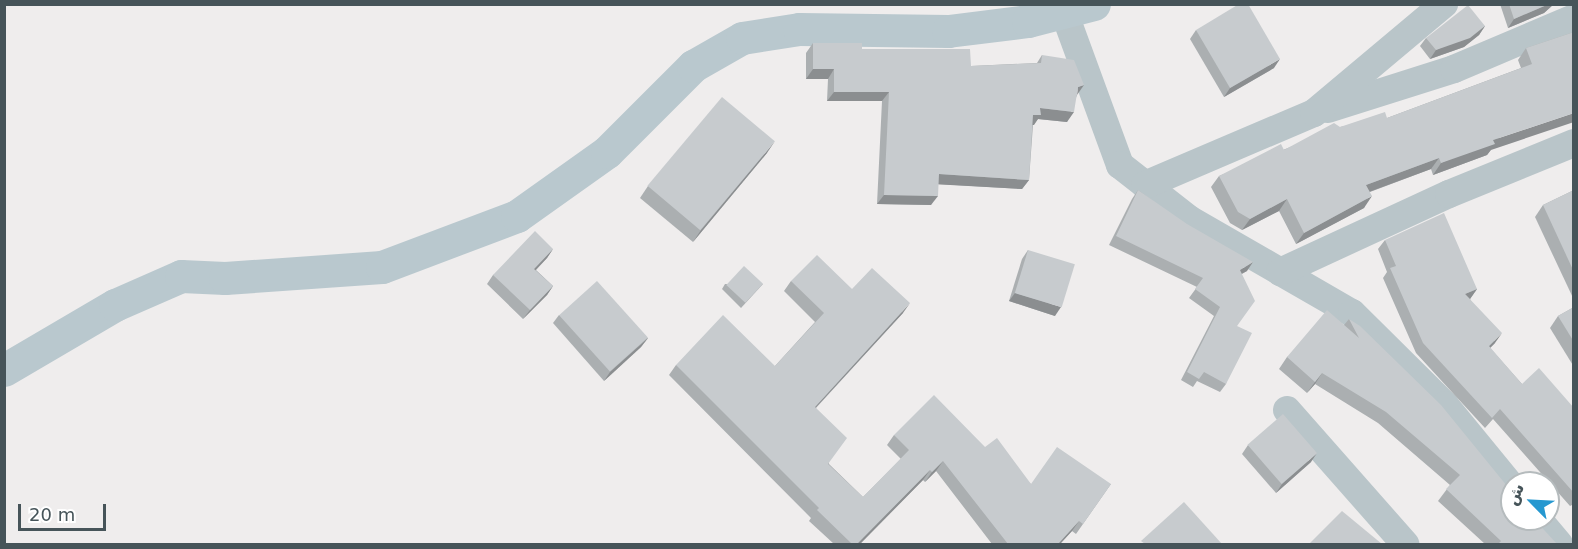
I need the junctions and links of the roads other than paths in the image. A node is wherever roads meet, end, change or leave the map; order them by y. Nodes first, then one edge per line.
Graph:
1 (1444, 4) edge
2 (1079, 8) edge
3 (1574, 18) edge
4 (1314, 113) junction
5 (1574, 143) edge
6 (1145, 185) junction
7 (1280, 272) junction
8 (4, 370) edge
9 (1287, 410) dead end
10 (1500, 472) edge
11 (1548, 531) edge
12 (1405, 544) edge
13 (1558, 544) edge

1 - 4 street
2 - 6 street
2 - 8 street
3 - 4 street
4 - 6 street
5 - 7 street
6 - 7 street
7 - 10 street
9 - 12 street
11 - 13 street

